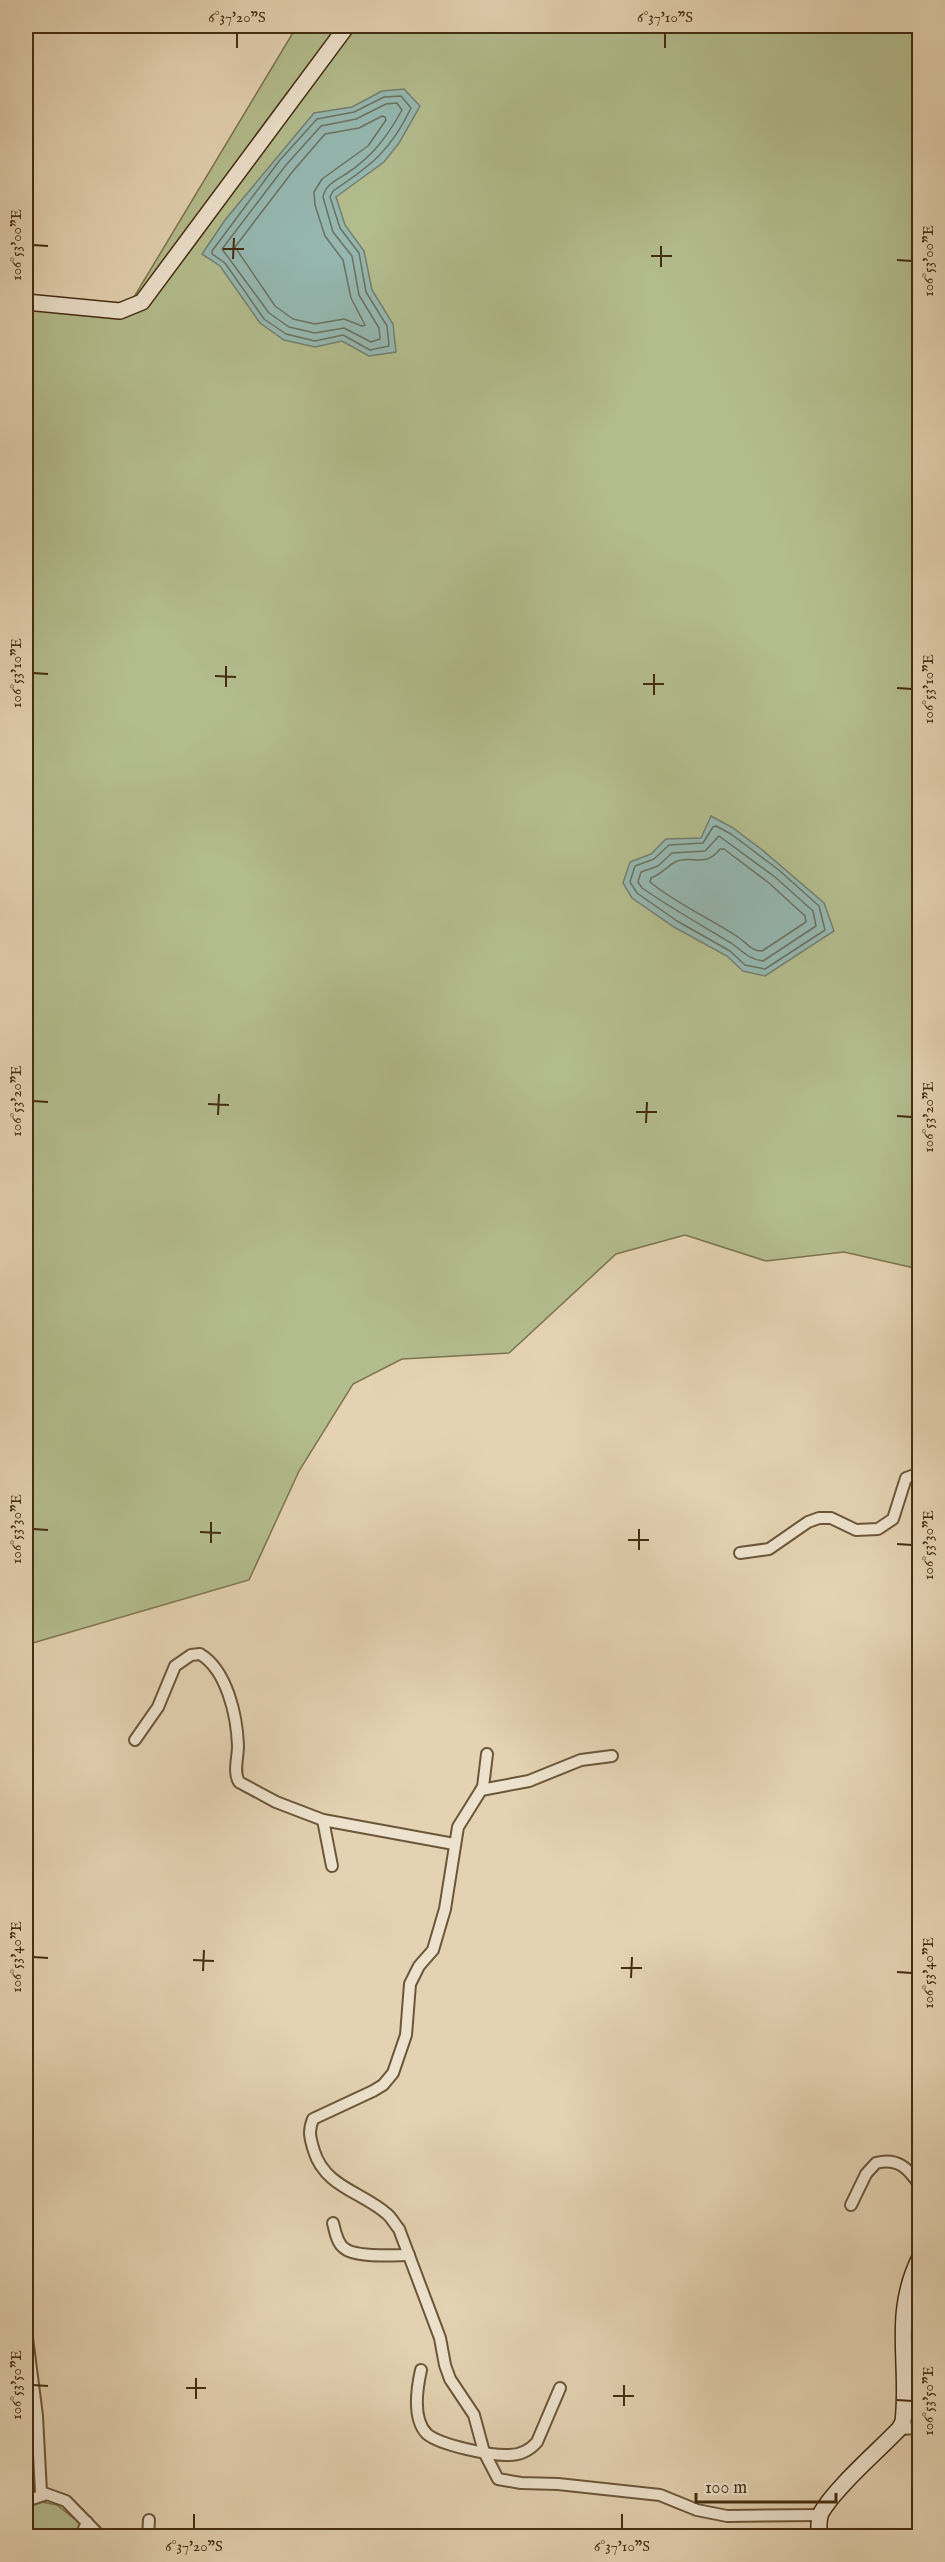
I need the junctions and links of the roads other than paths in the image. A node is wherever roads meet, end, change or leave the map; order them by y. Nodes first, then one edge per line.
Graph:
1 (347, 26) edge
2 (26, 302) edge
3 (920, 1473) edge
4 (740, 1552) dead end
5 (135, 1740) dead end
6 (487, 1754) dead end
7 (612, 1756) dead end
8 (481, 1790) junction
9 (323, 1820) junction
10 (454, 1844) junction
11 (332, 1866) dead end
12 (920, 2186) edge
13 (851, 2205) dead end
14 (333, 2223) dead end
15 (409, 2255) junction
16 (920, 2257) edge
17 (26, 2330) edge
18 (421, 2370) dead end
19 (560, 2388) dead end
20 (920, 2428) edge
21 (899, 2429) junction
22 (484, 2452) junction
23 (44, 2495) junction
24 (26, 2500) edge
25 (820, 2516) junction
26 (149, 2520) dead end
27 (87, 2522) junction
28 (81, 2536) edge
29 (100, 2536) edge
30 (148, 2536) edge
31 (819, 2536) edge

1 - 2 main road
3 - 4 street
5 - 9 street
6 - 8 street
7 - 8 street
8 - 10 street
9 - 10 street
9 - 11 street
10 - 15 street
12 - 13 street
14 - 15 street
15 - 22 street
16 - 21 main road
17 - 23 street
18 - 22 street
19 - 22 street
20 - 21 street
21 - 25 main road
22 - 25 street
23 - 24 street
23 - 27 street
25 - 31 main road
26 - 30 street
27 - 28 street
27 - 29 street

